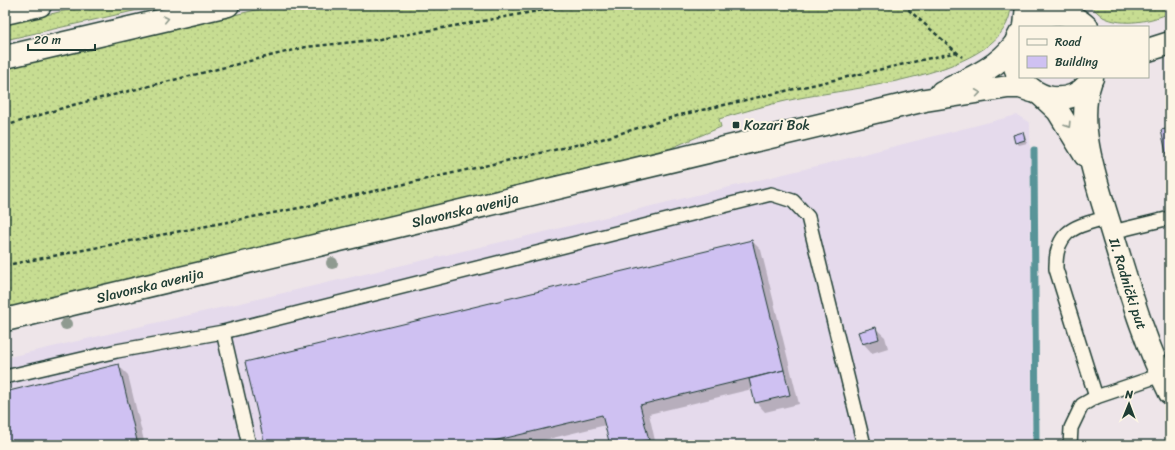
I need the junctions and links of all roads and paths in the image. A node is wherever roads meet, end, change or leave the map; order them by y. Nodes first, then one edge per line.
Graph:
1 (40, 5) edge
2 (228, 5) edge
3 (572, 5) edge
4 (904, 5) edge
5 (1027, 5) edge
6 (5, 13) edge
7 (1074, 16) edge
8 (1022, 26) edge
9 (1028, 26) edge
10 (1019, 36) edge
11 (1019, 39) edge
12 (1149, 39) edge
13 (1170, 39) edge
14 (1170, 42) edge
15 (1149, 50) edge
16 (957, 52) junction
17 (5, 57) edge
18 (966, 60) dead end
19 (1019, 77) edge
20 (1020, 78) edge
21 (1091, 80) edge
22 (1037, 93) junction
23 (925, 100) junction
24 (5, 126) edge
25 (1094, 172) junction
26 (1170, 218) edge
27 (1110, 224) junction
28 (5, 264) edge
29 (5, 320) edge
30 (223, 332) junction
31 (5, 377) edge
32 (1166, 384) edge
33 (1096, 397) junction
34 (249, 445) edge
35 (864, 445) edge
36 (1070, 445) edge

1 - 6 street
17 -> 2 street
3 - 24 path
4 - 16 path
5 - 8 street, II. Radnički put
7 - 9 street
10 - 23 street, Slavonska avenija
11 - 19 street, II. Radnički put
12 - 13 street
14 - 15 street
16 - 18 path
16 - 28 path
20 - 22 street, II. Radnički put
21 - 22 street, Slavonska avenija
21 - 25 street, II. Radnički put
23 -> 22 street, Slavonska avenija
22 -> 25 street, II. Radnički put
23 - 29 street, Slavonska avenija
25 - 27 street, II. Radnički put
26 - 27 lane
27 - 32 street, II. Radnički put
27 - 33 lane
30 - 31 lane
30 - 34 lane
30 - 35 lane
32 - 33 lane
33 - 36 lane

